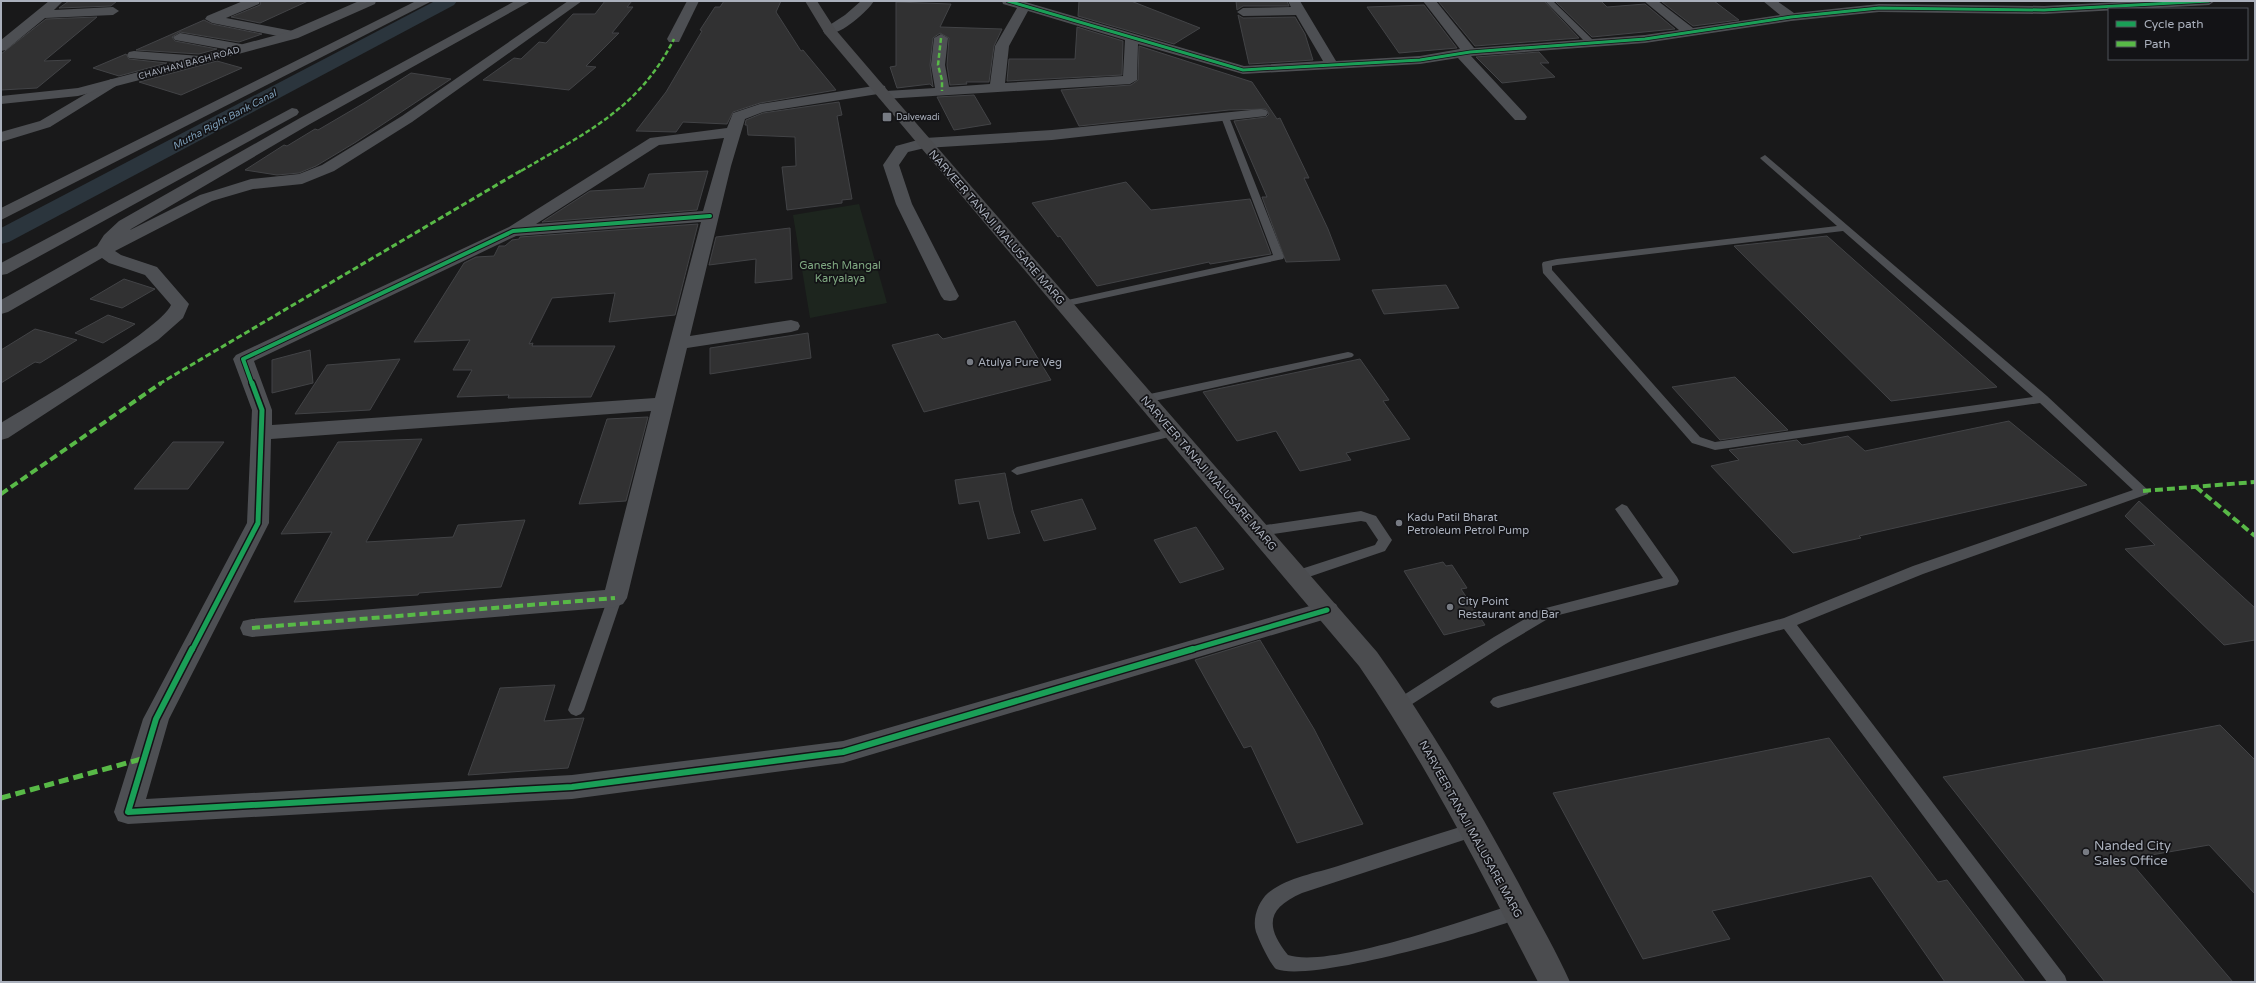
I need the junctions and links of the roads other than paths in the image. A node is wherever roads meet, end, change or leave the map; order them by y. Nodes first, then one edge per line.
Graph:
1 (56, 1) edge
2 (254, 1) edge
3 (370, 1) edge
4 (426, 1) edge
5 (499, 1) edge
6 (525, 1) edge
7 (576, 1) edge
8 (693, 1) edge
9 (811, 1) edge
10 (868, 1) edge
11 (1008, 1) edge
12 (1429, 1) edge
13 (1549, 1) edge
14 (1650, 1) edge
15 (1769, 1) edge
16 (2041, 1) edge
17 (2209, 1) edge
18 (2147, 2) edge
19 (1875, 4) edge
20 (1024, 6) junction
21 (1297, 6) edge
22 (2057, 9) junction
23 (112, 11) dead end
24 (1243, 12) dead end
25 (41, 14) junction
26 (1791, 17) junction
27 (830, 31) junction
28 (1692, 33) junction
29 (293, 35) junction
30 (1132, 36) junction
31 (180, 37) dead end
32 (940, 38) dead end
33 (674, 39) dead end
34 (1591, 43) junction
35 (1, 47) edge
36 (242, 48) junction
37 (1465, 52) junction
38 (134, 55) dead end
39 (200, 60) junction
40 (1332, 65) junction
41 (111, 83) junction
42 (997, 88) junction
43 (942, 91) junction
44 (882, 92) junction
45 (1, 100) edge
46 (1261, 113) dead end
47 (1225, 117) junction
48 (1520, 117) dead end
49 (733, 132) junction
50 (1, 137) edge
51 (925, 143) junction
52 (1765, 158) dead end
53 (1, 215) edge
54 (710, 216) junction
55 (1846, 228) junction
56 (513, 231) junction
57 (103, 250) junction
58 (1, 270) edge
59 (950, 296) dead end
60 (1063, 304) junction
61 (1, 308) edge
62 (791, 326) dead end
63 (678, 344) junction
64 (1348, 355) dead end
65 (1145, 399) junction
66 (2043, 399) junction
67 (663, 404) junction
68 (1173, 432) junction
69 (1, 433) edge
70 (261, 433) junction
71 (1017, 471) dead end
72 (1622, 509) dead end
73 (1259, 531) junction
74 (1297, 576) junction
75 (615, 598) junction
76 (1327, 610) junction
77 (1787, 624) junction
78 (252, 628) dead end
79 (1498, 702) dead end
80 (1401, 704) junction
81 (576, 710) dead end
82 (1474, 830) junction
83 (1517, 911) junction
84 (1554, 982) edge
85 (2058, 982) edge

1 - 25 street
2 - 29 street
3 - 29 street, CHAVHAN BAGH ROAD
4 - 53 street
5 - 58 street
6 - 57 street
7 - 57 street
8 - 33 street
9 - 27 main road, NARVEER TANAJI MALUSARE MARG
10 - 27 street
11 - 20 street
12 - 37 street
13 - 34 lane
14 - 28 street
15 - 26 street
16 - 22 street
17 - 18 street
18 - 22 street
19 - 22 street
19 - 26 street
20 - 30 street
20 - 42 street
21 - 24 street
21 - 40 street
23 - 25 street
25 - 35 street
26 - 28 street
27 - 44 main road, NARVEER TANAJI MALUSARE MARG
28 - 34 street
29 - 36 street, CHAVHAN BAGH ROAD
30 - 40 street
30 - 42 street
31 - 36 street
32 - 43 street
34 - 37 street
36 - 39 street, CHAVHAN BAGH ROAD
37 - 40 street
37 - 48 street
38 - 39 street
39 - 41 street, CHAVHAN BAGH ROAD
41 - 45 street, CHAVHAN BAGH ROAD
41 - 50 street
42 - 43 street
43 - 44 street
44 - 49 street
44 - 51 main road, NARVEER TANAJI MALUSARE MARG
46 - 47 street
47 - 51 street
47 - 60 lane
49 - 54 street
49 - 56 street
51 - 59 street
51 - 60 main road, NARVEER TANAJI MALUSARE MARG
52 - 55 lane
54 - 56 street
54 - 63 street
55 - 66 lane
55 - 66 lane
56 - 70 street
57 - 61 street
57 - 69 street
60 - 65 main road, NARVEER TANAJI MALUSARE MARG
62 - 63 street
63 - 67 street
64 - 65 lane
65 - 68 main road, NARVEER TANAJI MALUSARE MARG
66 - 77 lane
67 - 70 street
67 - 75 street
68 - 71 lane
68 - 73 main road, NARVEER TANAJI MALUSARE MARG
70 - 76 street
72 - 80 lane
73 - 74 main road, NARVEER TANAJI MALUSARE MARG
73 - 74 lane
74 - 76 main road, NARVEER TANAJI MALUSARE MARG
75 - 78 street
75 - 81 lane
76 - 80 main road, NARVEER TANAJI MALUSARE MARG
77 - 79 lane
77 - 85 lane
80 - 82 main road, NARVEER TANAJI MALUSARE MARG
82 - 83 main road, NARVEER TANAJI MALUSARE MARG
82 - 83 lane
83 - 84 main road, NARVEER TANAJI MALUSARE MARG

